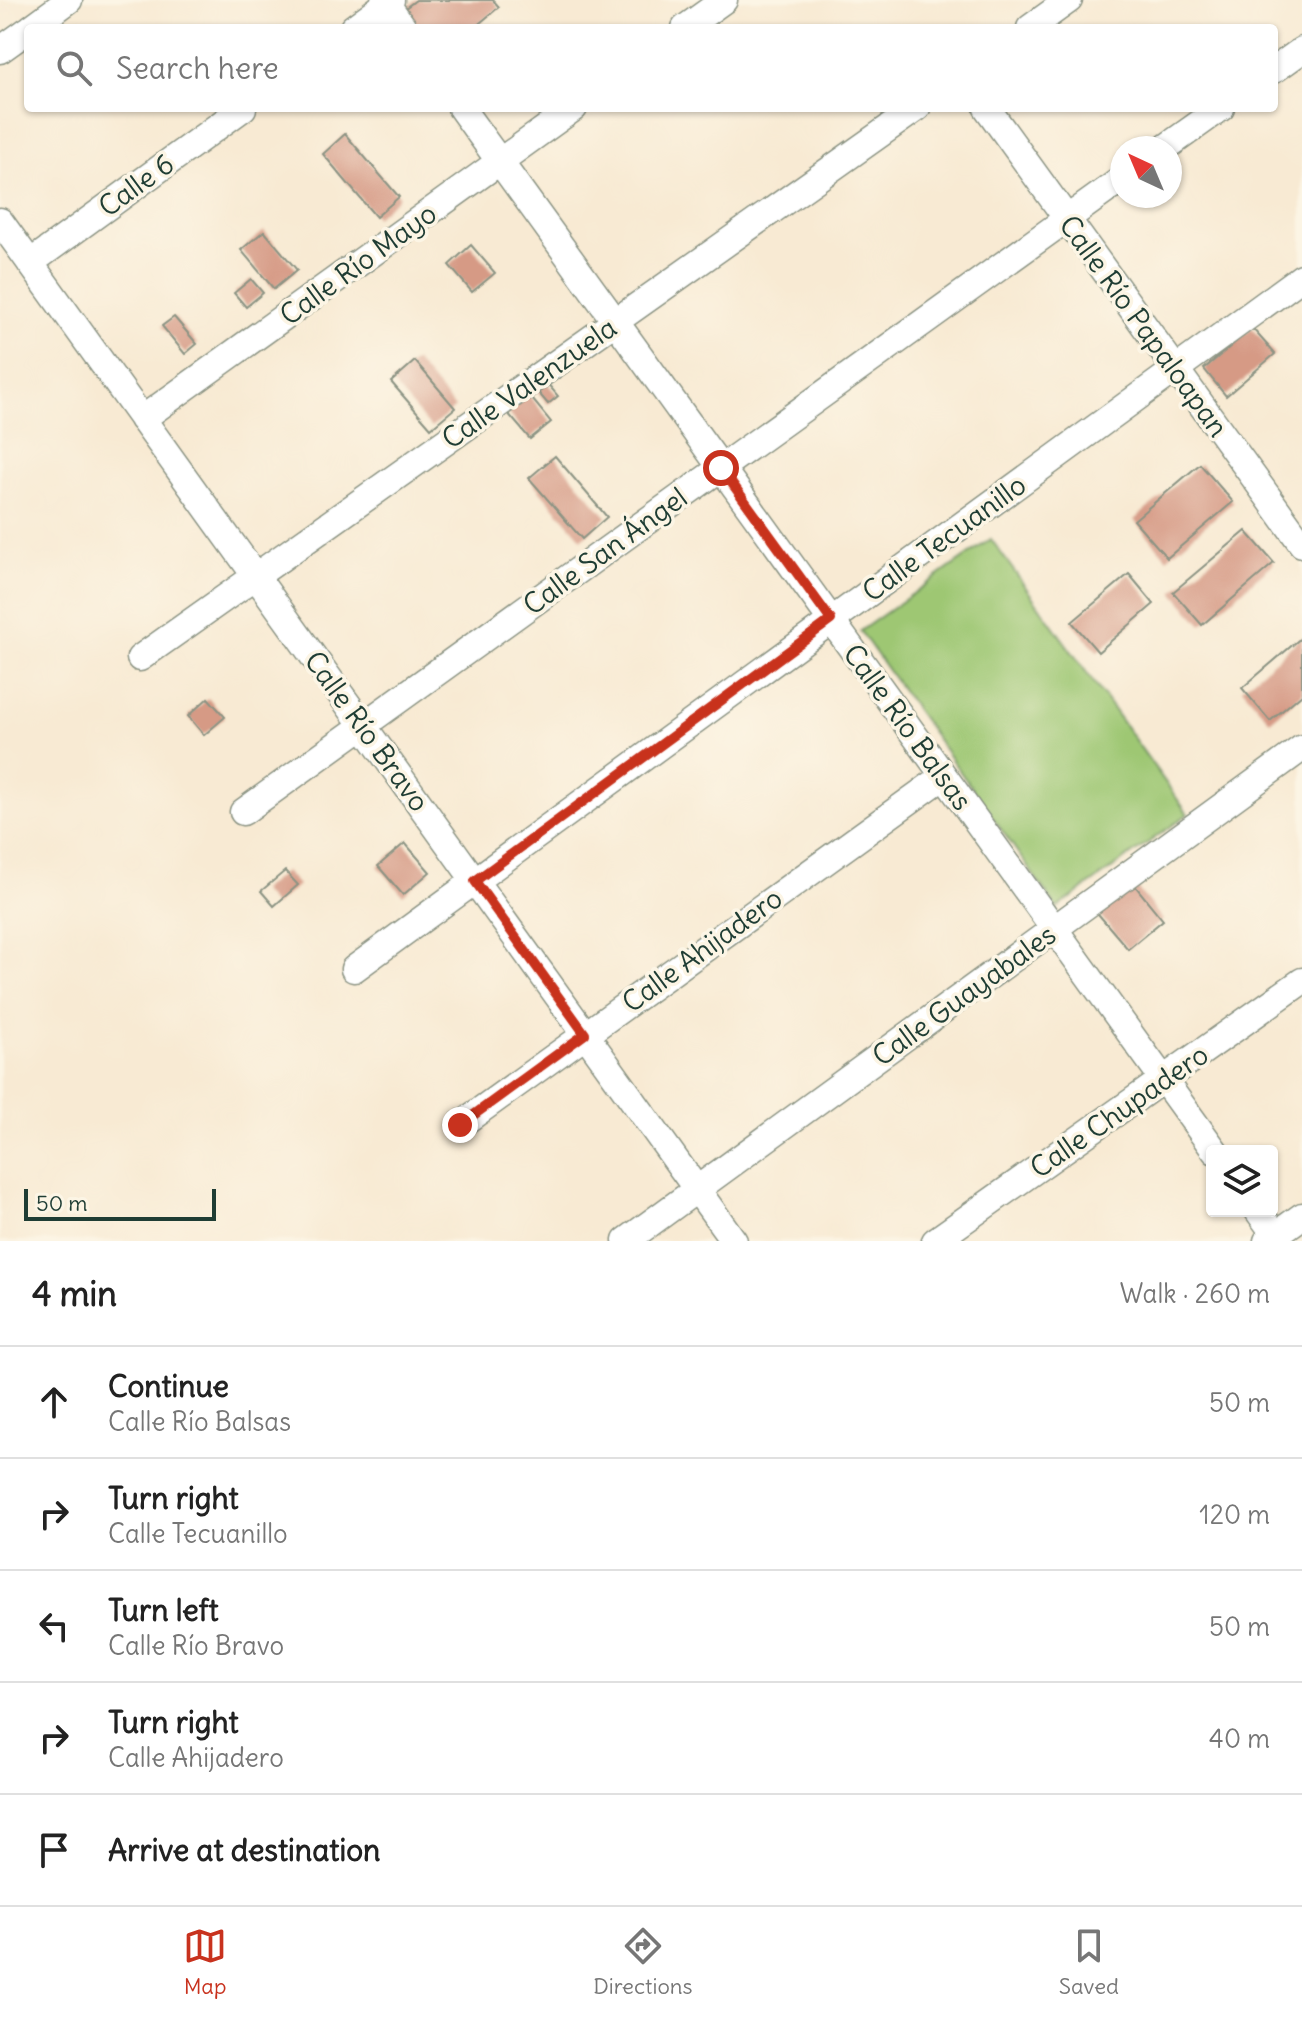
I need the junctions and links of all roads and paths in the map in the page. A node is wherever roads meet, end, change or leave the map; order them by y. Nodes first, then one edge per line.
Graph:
1 (69, 0) edge
2 (724, 0) edge
3 (1069, 0) edge
4 (387, 1) edge
5 (36, 24) edge
6 (358, 24) edge
7 (401, 24) edge
8 (691, 24) edge
9 (1036, 24) edge
10 (24, 33) edge
11 (0, 50) edge
12 (1302, 50) edge
13 (1278, 67) edge
14 (238, 112) edge
15 (464, 112) edge
16 (568, 112) edge
17 (911, 112) edge
18 (990, 112) edge
19 (1215, 112) edge
20 (1182, 136) edge
21 (500, 161) junction
22 (1110, 188) edge
23 (1067, 219) junction
24 (0, 221) edge
25 (30, 263) junction
26 (1302, 277) edge
27 (615, 322) junction
28 (1176, 369) junction
29 (142, 419) junction
30 (721, 468) junction
31 (1294, 517) edge
32 (1302, 544) edge
33 (256, 577) junction
34 (831, 620) junction
35 (140, 658) dead end
36 (363, 725) junction
37 (1302, 748) edge
38 (944, 776) junction
39 (243, 812) dead end
40 (475, 881) junction
41 (1054, 929) junction
42 (354, 969) dead end
43 (1302, 981) edge
44 (585, 1034) junction
45 (1163, 1080) junction
46 (460, 1125) dead end
47 (1211, 1145) edge
48 (697, 1190) junction
49 (1302, 1216) edge
50 (1261, 1217) edge
51 (1274, 1239) edge
52 (626, 1241) edge
53 (734, 1241) edge
54 (935, 1241) edge

1 - 5 street
2 - 8 street
3 - 9 street
4 - 6 street
4 - 7 street
10 - 11 street
12 - 13 street
14 - 25 street, Calle 6
15 - 21 street, Calle Río Balsas
16 - 21 street, Calle Río Mayo
17 - 27 street, Calle Valenzuela
18 - 23 street, Calle Río Papaloapan
19 - 20 street
21 - 27 street, Calle Río Balsas
21 - 29 street, Calle Río Mayo
22 - 23 street, Calle San Ángel
23 - 28 street, Calle Río Papaloapan
23 - 30 street, Calle San Ángel
24 - 25 street, Calle Río Bravo
25 - 29 street, Calle Río Bravo
26 - 28 street, Calle Tecuanillo
27 - 30 street, Calle Río Balsas
27 - 33 street, Calle Valenzuela
28 - 31 street, Calle Río Papaloapan
28 - 34 street, Calle Tecuanillo
29 - 33 street, Calle Río Bravo
30 - 34 street, Calle Río Balsas
30 - 36 street, Calle San Ángel
31 - 32 street, Calle Río Papaloapan
33 - 35 street, Calle Valenzuela
33 - 36 street, Calle Río Bravo
34 - 38 street, Calle Río Balsas
34 - 40 street, Calle Tecuanillo
36 - 39 street, Calle San Ángel
36 - 40 street, Calle Río Bravo
37 - 41 street, Calle Guayabales
38 - 41 street, Calle Río Balsas
38 - 44 street, Calle Ahijadero
40 - 42 street, Calle Tecuanillo
40 - 44 street, Calle Río Bravo
41 - 45 street, Calle Río Balsas
41 - 48 street, Calle Guayabales
43 - 45 street, Calle Chupadero
44 - 46 street, Calle Ahijadero
44 - 48 street, Calle Río Bravo
45 - 47 street, Calle Río Balsas
45 - 54 street, Calle Chupadero
48 - 52 street, Calle Guayabales
48 - 53 street, Calle Río Bravo
49 - 51 street
50 - 51 street

